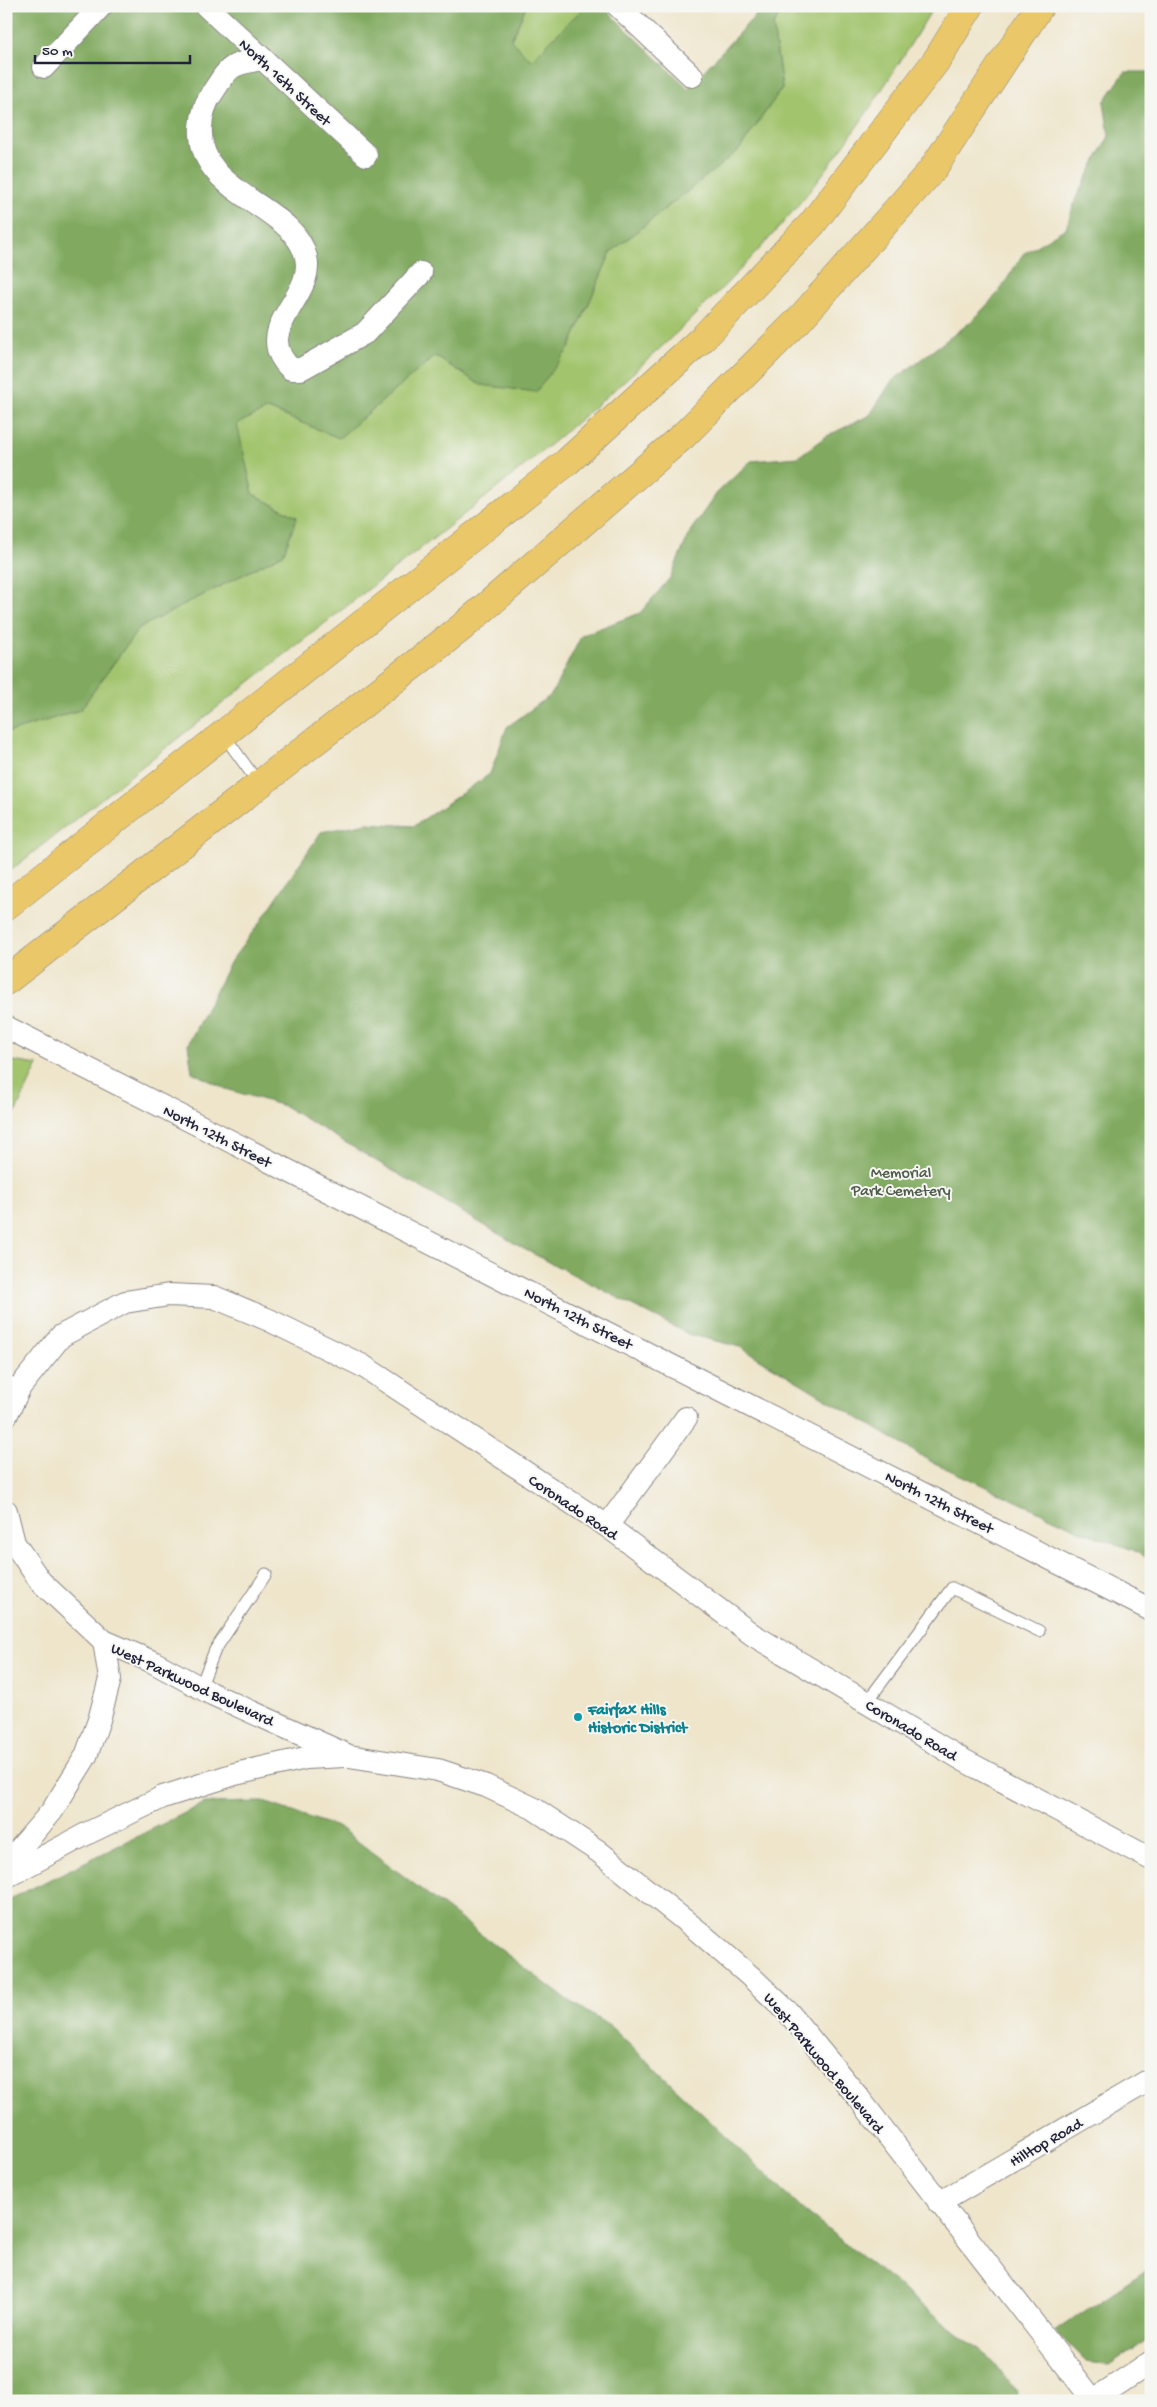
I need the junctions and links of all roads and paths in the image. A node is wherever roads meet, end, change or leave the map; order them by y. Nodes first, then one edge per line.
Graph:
1 (101, 6) edge
2 (206, 6) edge
3 (618, 6) edge
4 (970, 6) edge
5 (1040, 6) edge
6 (263, 59) junction
7 (44, 67) dead end
8 (692, 76) dead end
9 (366, 155) dead end
10 (421, 273) dead end
11 (223, 734) junction
12 (259, 784) junction
13 (6, 906) edge
14 (6, 981) edge
15 (6, 1027) edge
16 (13, 1384) edge
17 (6, 1416) edge
18 (686, 1418) dead end
19 (6, 1511) edge
20 (607, 1526) junction
21 (266, 1574) dead end
22 (1151, 1610) edge
23 (1040, 1631) dead end
24 (104, 1641) junction
25 (200, 1688) junction
26 (867, 1702) junction
27 (350, 1756) junction
28 (1151, 1859) edge
29 (6, 1865) edge
30 (6, 1877) edge
31 (1151, 2079) edge
32 (939, 2203) junction
33 (1151, 2362) edge
34 (1092, 2400) edge

1 - 7 street
2 - 6 street, North 16th Street
3 - 8 street
4 - 11 highway
5 - 12 highway
6 - 9 street, North 16th Street
6 - 10 street
11 - 12 lane
11 - 13 highway
12 - 14 highway
15 - 22 street, North 12th Street
16 - 17 street, Coronado Road
16 - 20 street, Coronado Road
18 - 20 street
19 - 24 street
20 - 26 street, Coronado Road
21 - 25 lane
23 - 26 lane
24 - 25 street, West Parkwood Boulevard
24 - 29 street, West Parkwood Boulevard
25 - 27 street, West Parkwood Boulevard
26 - 28 street, Coronado Road
27 - 30 street, West Parkwood Boulevard
27 - 32 street, West Parkwood Boulevard
31 - 32 street, Hilltop Road
32 - 34 street, West Parkwood Boulevard
33 - 34 street

